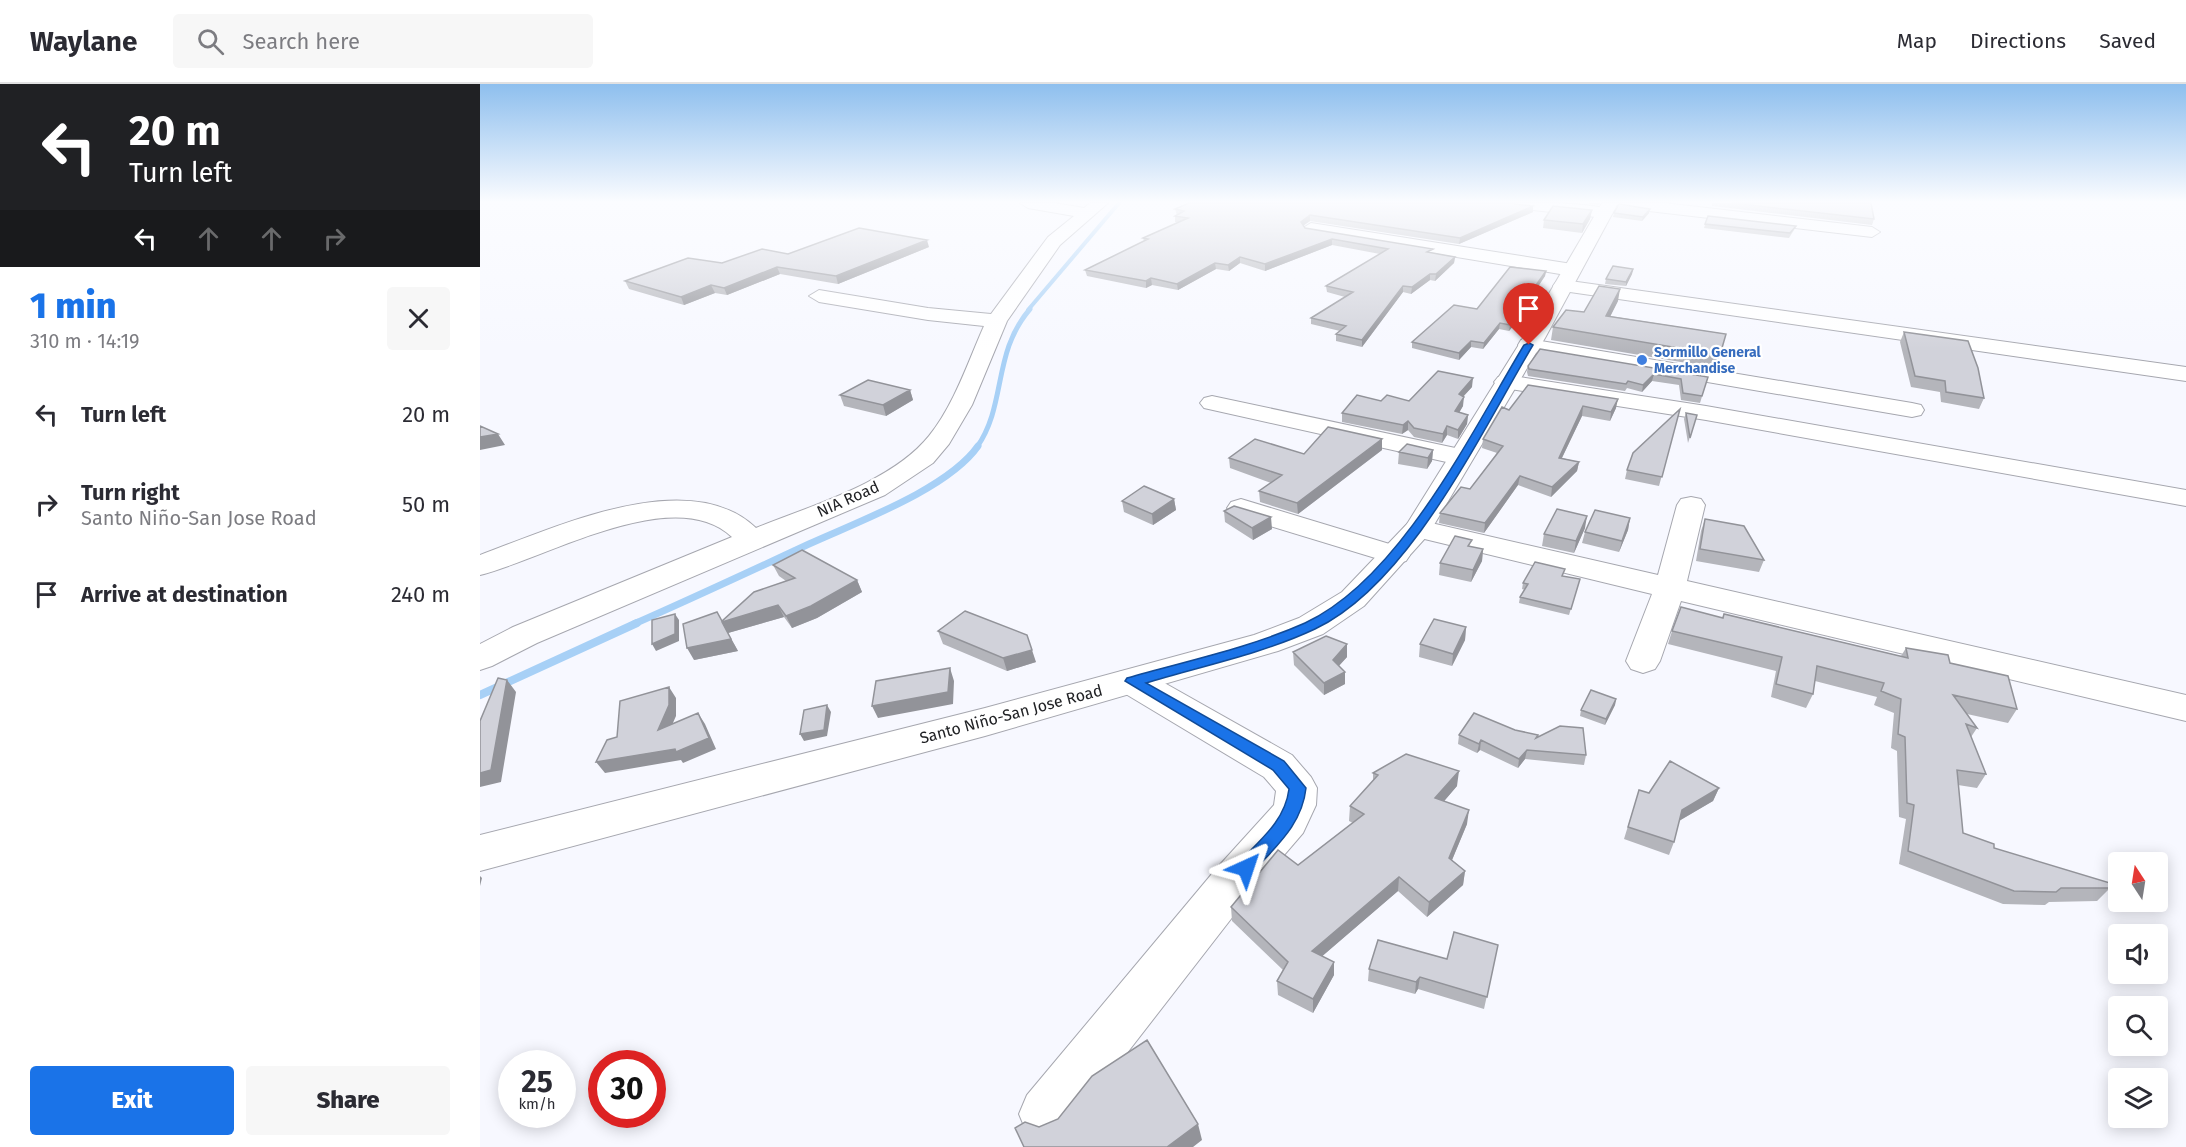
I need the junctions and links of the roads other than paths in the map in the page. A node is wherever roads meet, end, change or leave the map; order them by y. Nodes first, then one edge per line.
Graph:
1 (1046, 253) edge
2 (1437, 253) edge
3 (1581, 253) edge
4 (1567, 278) junction
5 (819, 296) dead end
6 (997, 321) junction
7 (1529, 345) junction
8 (2186, 374) edge
9 (1506, 382) junction
10 (1212, 403) dead end
11 (1912, 410) dead end
12 (1460, 457) junction
13 (2186, 498) edge
14 (1691, 505) dead end
15 (1241, 508) edge
16 (1418, 529) junction
17 (752, 540) junction
18 (1395, 555) junction
19 (480, 566) edge
20 (1670, 588) junction
21 (480, 658) edge
22 (1643, 661) dead end
23 (1132, 681) junction
24 (2186, 708) edge
25 (480, 853) edge
26 (1046, 1114) dead end

1 - 6 street, NIA Road
2 - 4 street
3 - 4 street, Santo Niño-San Jose Road
4 - 7 street, Santo Niño-San Jose Road
4 - 8 street
5 - 6 street
6 - 17 street, NIA Road
7 - 9 street, Santo Niño-San Jose Road
7 - 11 street
9 - 12 street, Santo Niño-San Jose Road
9 - 13 street
10 - 12 street
12 - 16 street, Santo Niño-San Jose Road
14 - 20 street
15 - 18 street
16 - 18 street, Santo Niño-San Jose Road
16 - 20 street
17 - 19 street
17 - 21 street, NIA Road
18 - 23 street, Santo Niño-San Jose Road
20 - 22 street
20 - 24 street
23 - 25 street, Santo Niño-San Jose Road
23 - 26 street

